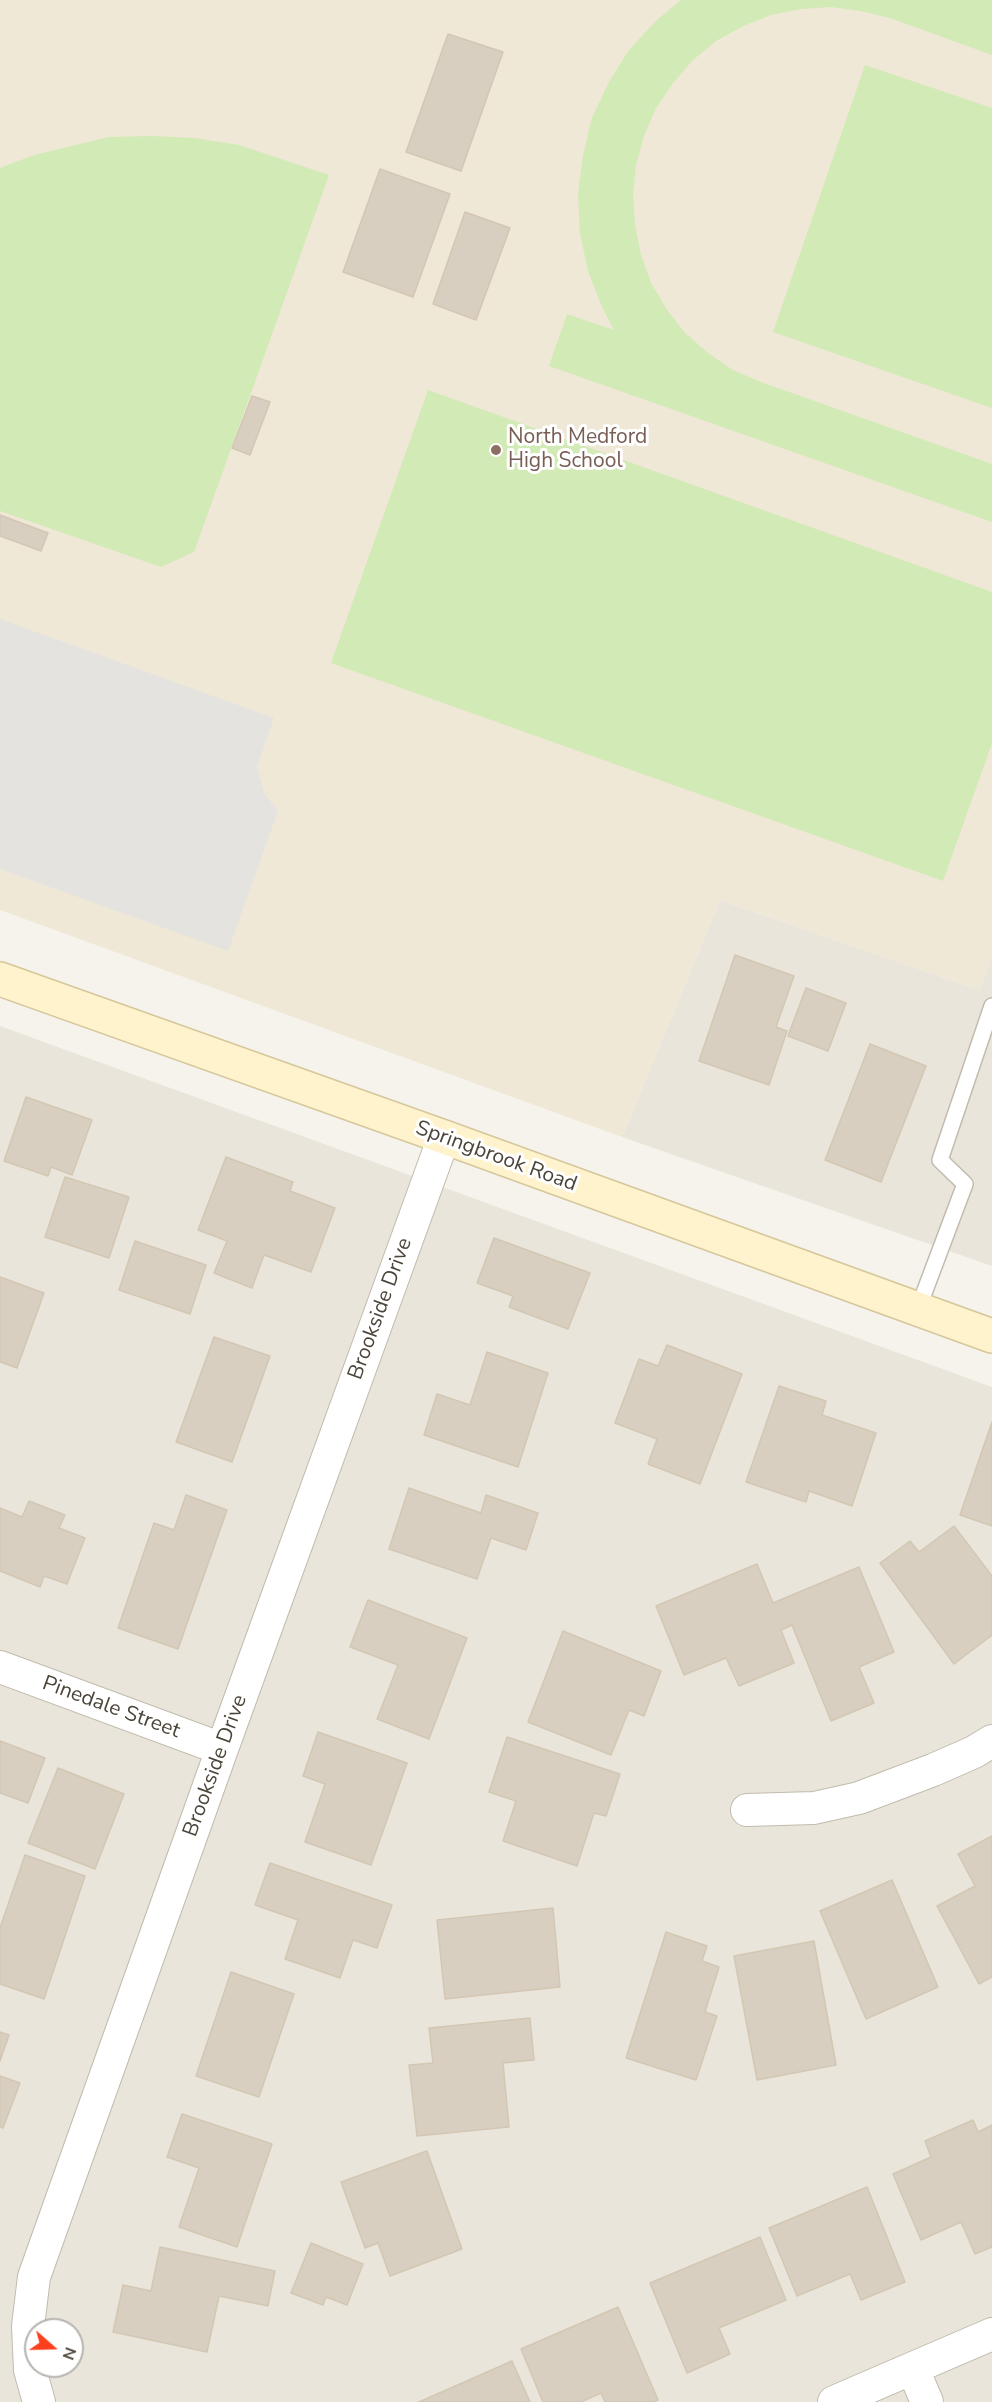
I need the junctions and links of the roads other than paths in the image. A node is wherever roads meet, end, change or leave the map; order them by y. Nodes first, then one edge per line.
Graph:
1 (0, 979) edge
2 (992, 1006) edge
3 (444, 1137) junction
4 (918, 1309) junction
5 (992, 1336) edge
6 (0, 1667) edge
7 (992, 1741) edge
8 (222, 1749) junction
9 (747, 1810) dead end
10 (992, 2334) edge
11 (913, 2369) junction
12 (39, 2402) edge
13 (834, 2402) edge
14 (927, 2402) edge

1 - 3 street, Springbrook Road
2 - 4 lane
3 - 4 street, Springbrook Road
3 - 8 street, Brookside Drive
4 - 5 street, Springbrook Road
6 - 8 street, Pinedale Street
7 - 9 street
8 - 12 street, Brookside Drive
10 - 11 street
11 - 13 street
11 - 14 street

